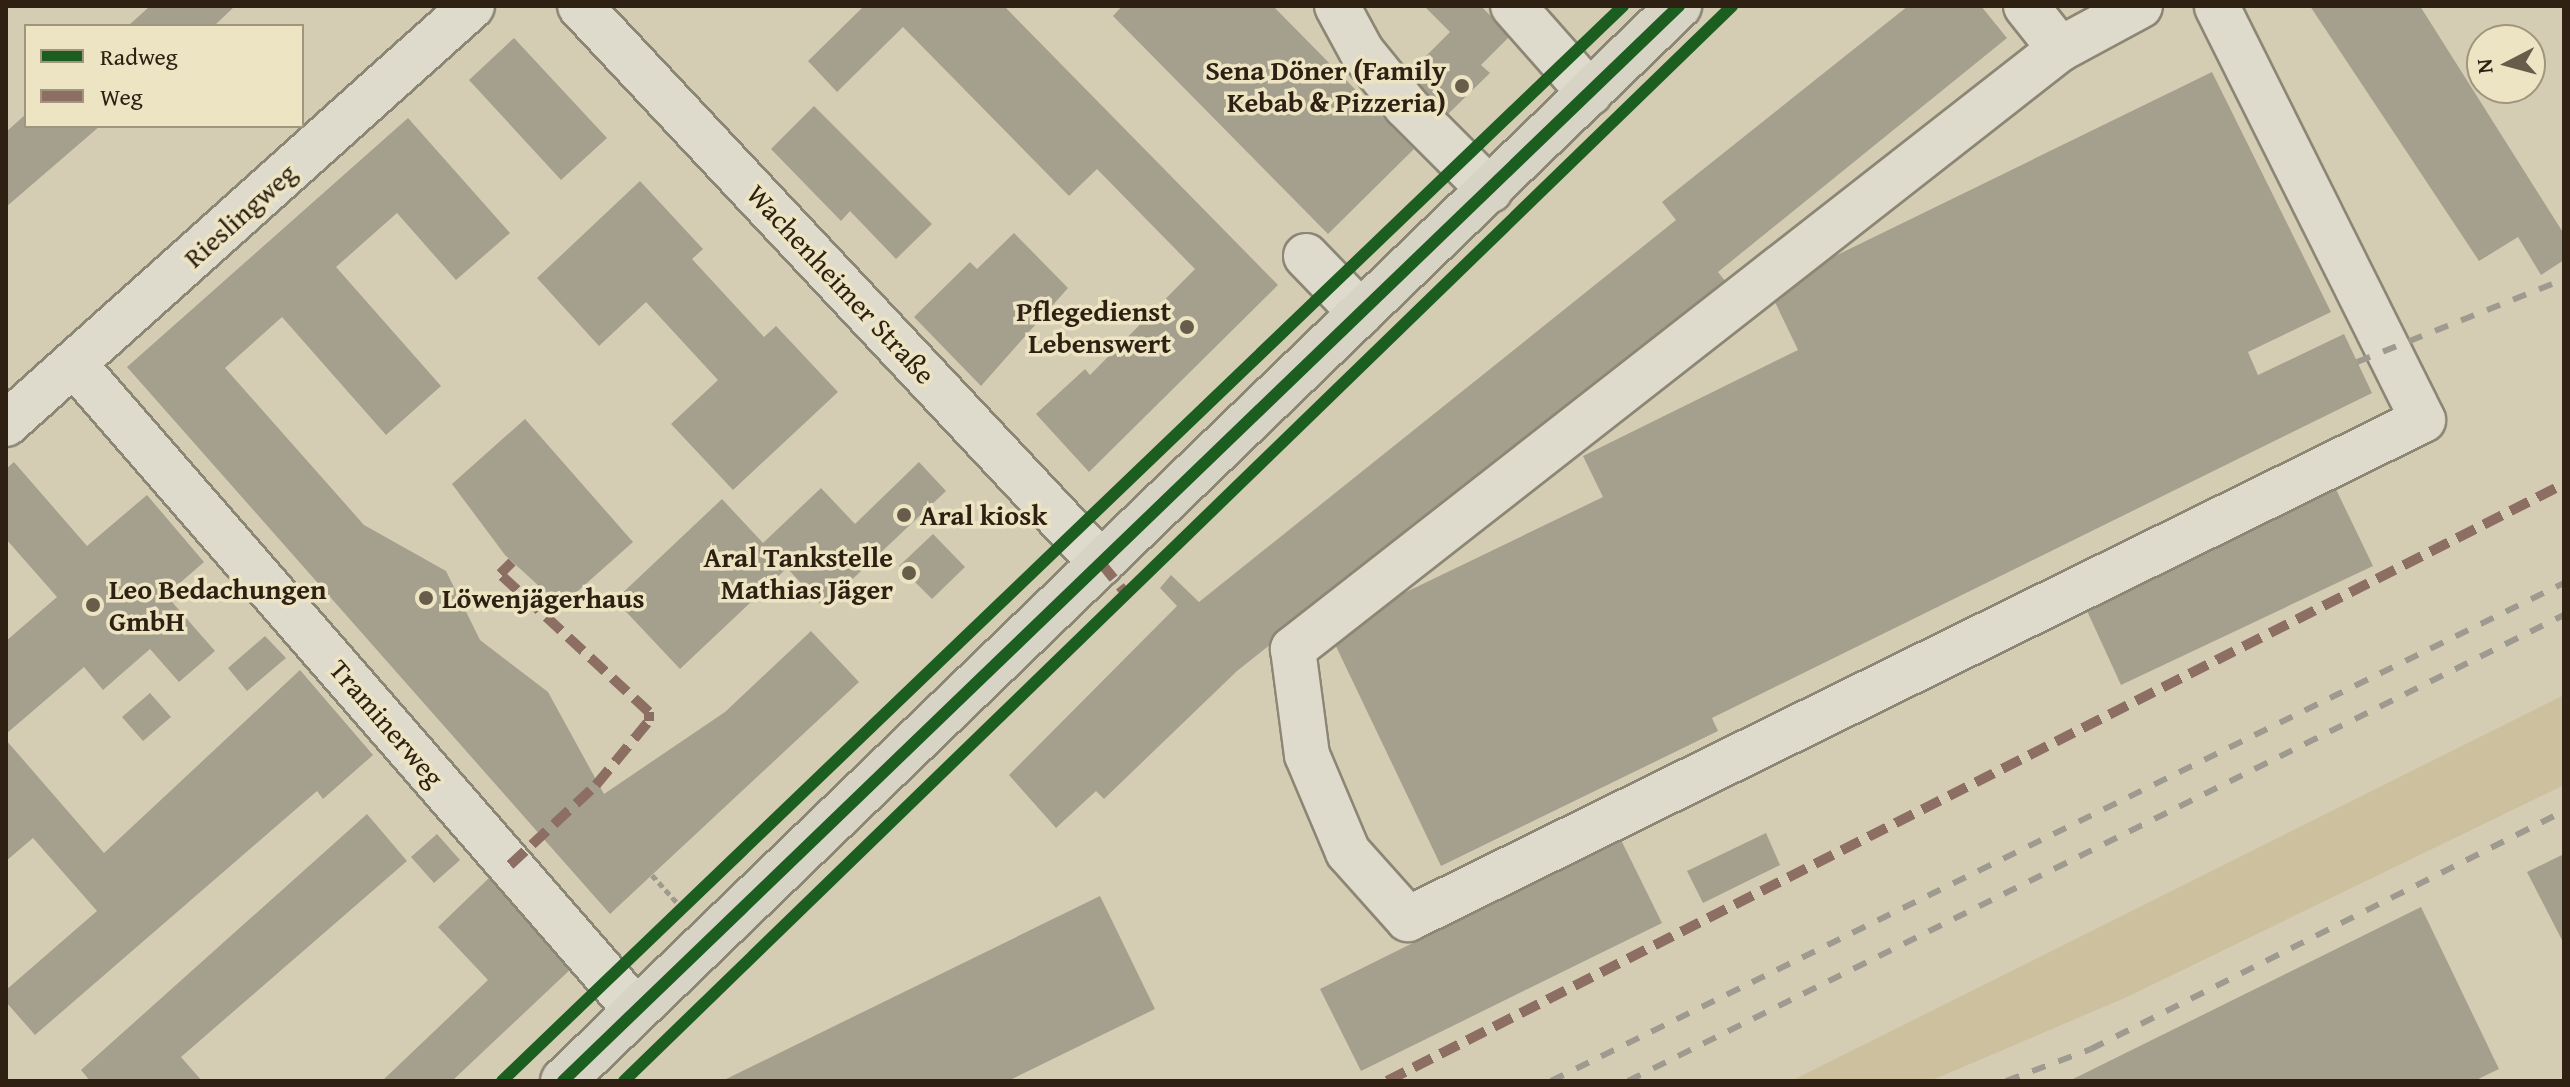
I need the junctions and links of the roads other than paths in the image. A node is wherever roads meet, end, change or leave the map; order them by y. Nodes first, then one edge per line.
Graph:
1 (472, 6) edge
2 (580, 6) edge
3 (1337, 6) edge
4 (1513, 6) edge
5 (1679, 6) edge
6 (2026, 6) edge
7 (2140, 6) edge
8 (2217, 6) edge
9 (2060, 49) junction
10 (1590, 93) junction
11 (1490, 190) junction
12 (1306, 256) dead end
13 (1361, 313) junction
14 (74, 364) junction
15 (6, 424) edge
16 (1101, 563) junction
17 (636, 1010) junction
18 (563, 1081) edge

1 - 14 street, Rieslingweg
2 - 16 street, Wachenheimer Straße
3 - 11 street
4 - 10 street
5 - 10 main road
6 - 9 street
7 - 9 street
8 - 9 street
10 - 11 main road
11 - 13 main road
12 - 13 street
13 - 16 main road
14 - 15 street, Rieslingweg
14 - 17 street, Traminerweg
16 - 17 main road
17 - 18 main road

